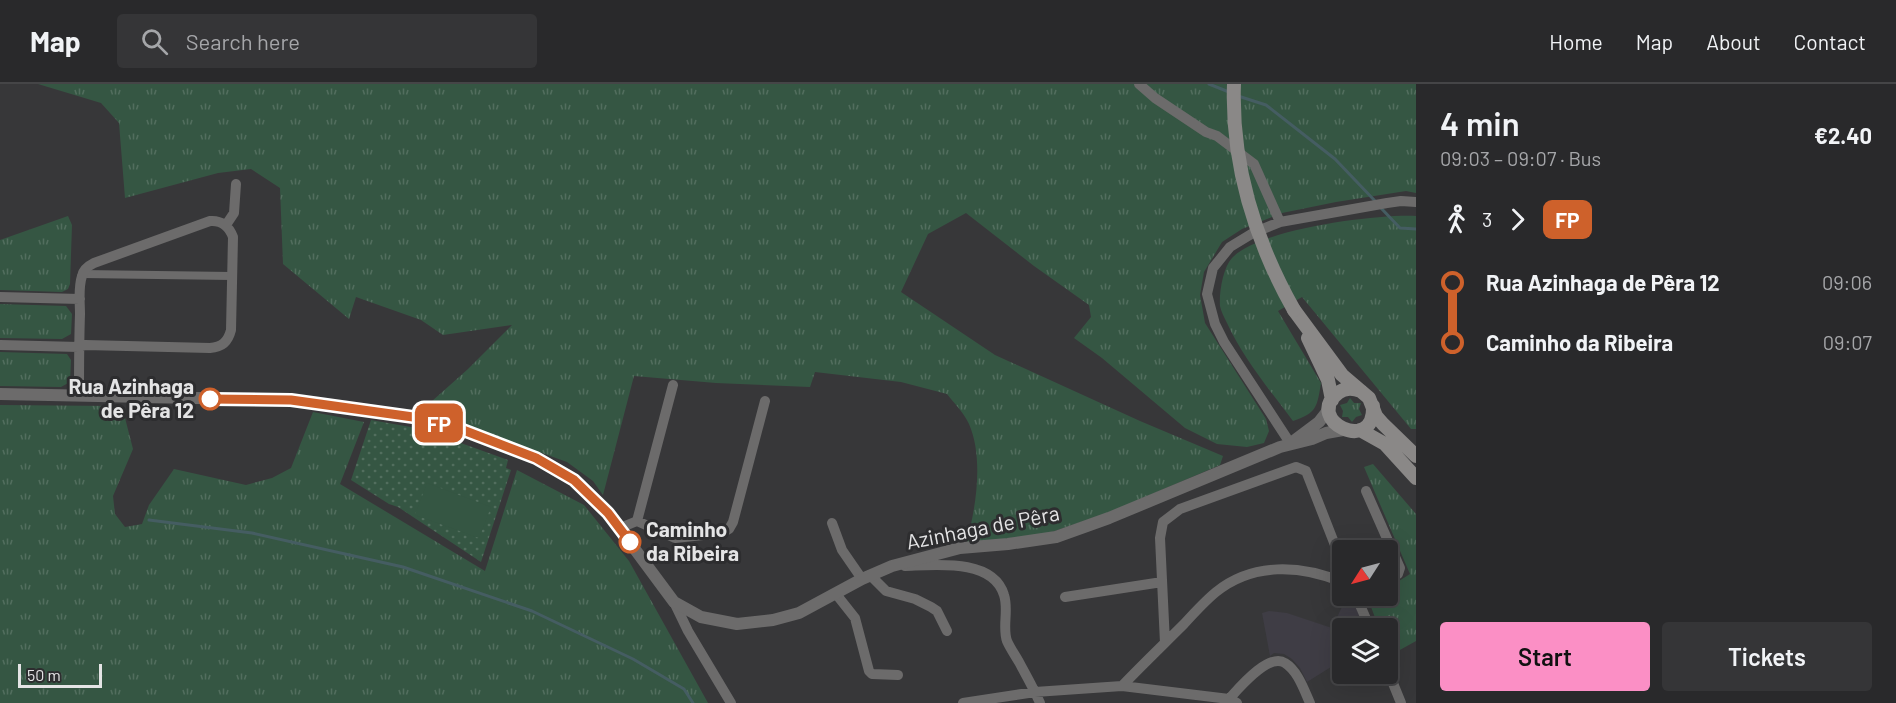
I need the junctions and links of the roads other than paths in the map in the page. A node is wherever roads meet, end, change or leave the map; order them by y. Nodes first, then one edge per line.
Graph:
1 (1139, 84) edge
2 (1234, 84) edge
3 (236, 184) dead end
4 (1416, 202) edge
5 (1280, 222) junction
6 (226, 225) junction
7 (82, 274) junction
8 (232, 276) junction
9 (0, 297) edge
10 (80, 298) junction
11 (1294, 310) junction
12 (0, 345) edge
13 (79, 346) junction
14 (674, 385) dead end
15 (0, 394) edge
16 (78, 396) junction
17 (1367, 397) junction
18 (765, 400) dead end
19 (1331, 404) junction
20 (1343, 430) junction
21 (1360, 430) junction
22 (1290, 443) junction
23 (1416, 456) edge
24 (1416, 478) edge
25 (1365, 491) dead end
26 (637, 520) junction
27 (832, 524) dead end
28 (620, 528) junction
29 (1333, 540) edge
30 (1387, 540) edge
31 (892, 566) junction
32 (866, 577) junction
33 (1332, 579) edge
34 (1162, 582) junction
35 (836, 594) junction
36 (1065, 597) dead end
37 (674, 602) junction
38 (947, 632) dead end
39 (1165, 643) junction
40 (898, 675) dead end
41 (1393, 684) edge
42 (1122, 686) junction
43 (1035, 692) junction
44 (1233, 701) edge
45 (731, 703) edge
46 (963, 703) edge
47 (1040, 703) edge
48 (1310, 703) edge
49 (1401, 703) edge

1 - 5 street
2 - 11 main road, bridge
3 - 6 street
4 - 5 street
5 - 22 street
6 - 7 street
6 - 8 street
7 - 8 street
7 - 10 street
8 - 13 street
9 - 10 street
10 - 13 street
11 - 17 main road
11 - 19 main road
12 - 13 street
13 - 16 street
14 - 26 street
15 - 16 street, Azinhaga de Pêra
16 - 28 street, Azinhaga de Pêra
17 - 19 main road
17 - 21 main road
17 - 23 main road
18 - 26 street
19 - 20 main road
19 - 22 street, Azinhaga de Pêra
20 - 21 main road
20 - 22 street, Azinhaga de Pêra
21 - 24 main road
22 - 31 street, Azinhaga de Pêra
25 - 30 street
26 - 28 street
27 - 32 street
28 - 37 street, Azinhaga de Pêra
29 - 34 street
31 - 32 street, Azinhaga de Pêra
31 - 43 street
32 - 35 street, Azinhaga de Pêra
32 - 38 street
33 - 39 street
34 - 36 street
34 - 39 street
35 - 37 street, Azinhaga de Pêra
35 - 40 street
37 - 45 street
39 - 42 street
41 - 49 street
42 - 43 street
42 - 44 street
43 - 46 street
43 - 47 street
44 - 48 street

